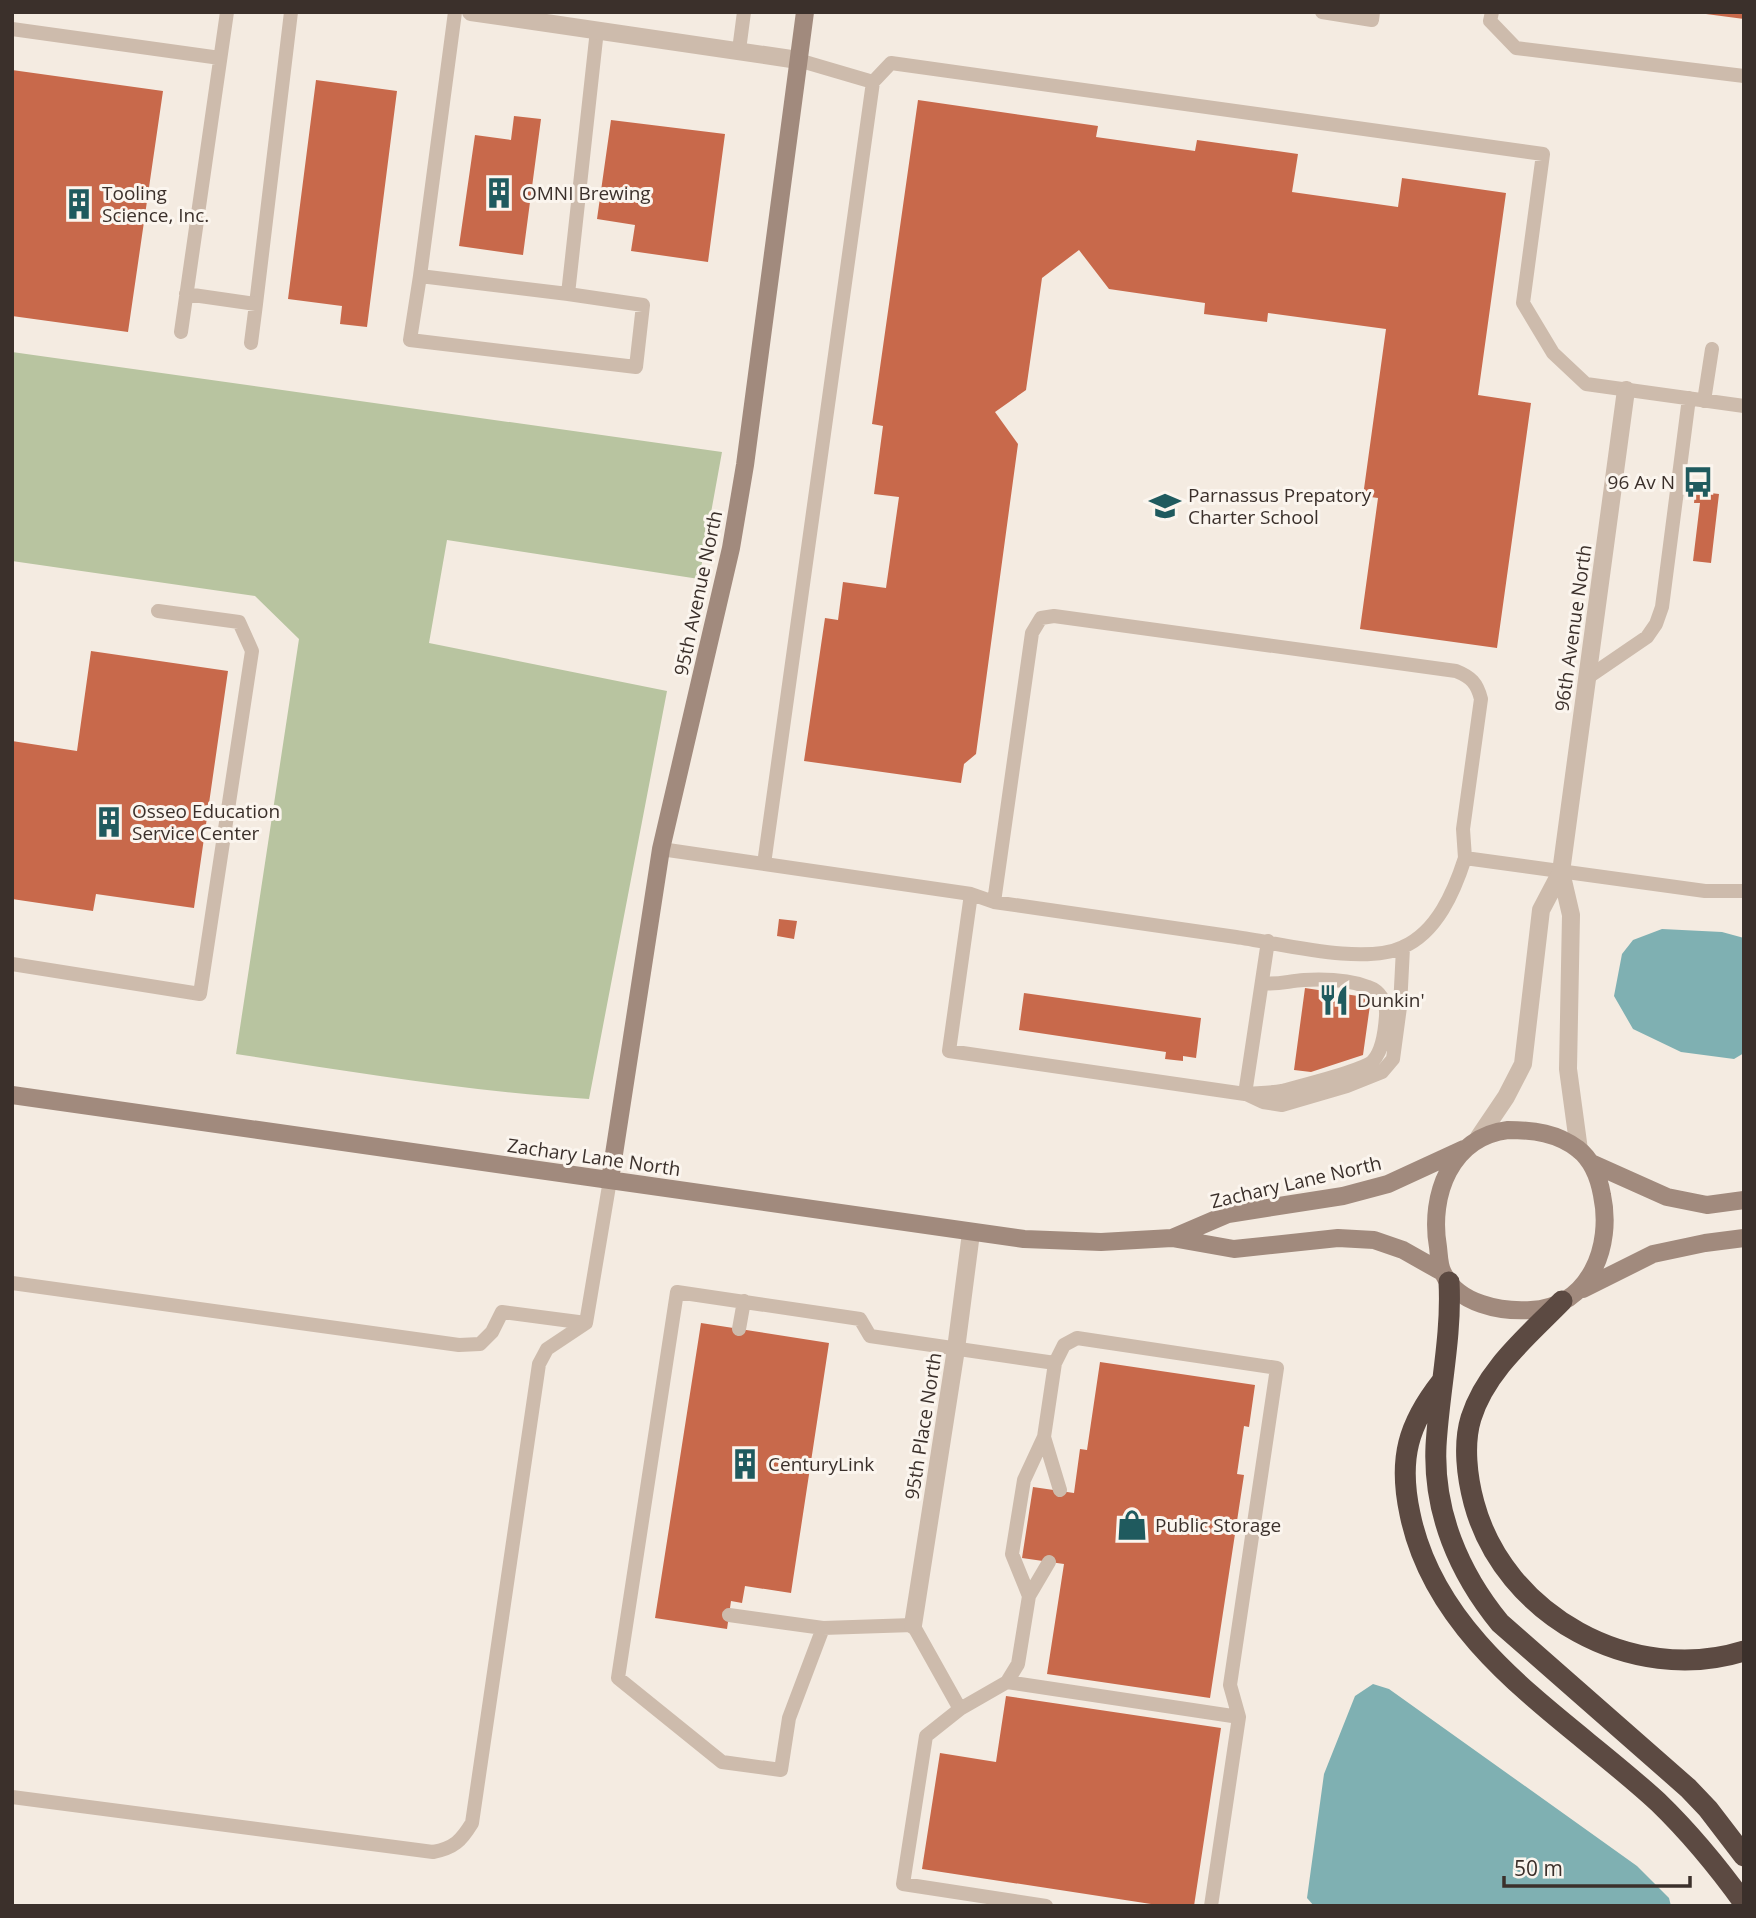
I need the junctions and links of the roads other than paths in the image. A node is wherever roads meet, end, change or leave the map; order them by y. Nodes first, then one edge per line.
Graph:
1 (227, 12) edge
2 (291, 12) edge
3 (455, 12) edge
4 (471, 12) edge
5 (744, 12) edge
6 (805, 12) edge
7 (1322, 12) edge
8 (1373, 12) edge
9 (1492, 12) edge
10 (12, 29) edge
11 (597, 30) junction
12 (739, 50) junction
13 (220, 58) junction
14 (799, 60) junction
15 (1744, 76) edge
16 (873, 82) junction
17 (420, 276) junction
18 (568, 294) junction
19 (186, 295) junction
20 (256, 304) junction
21 (181, 332) dead end
22 (251, 343) dead end
23 (1712, 349) dead end
24 (1626, 390) junction
25 (1696, 400) junction
26 (1744, 406) edge
27 (158, 611) dead end
28 (1587, 678) junction
29 (662, 849) junction
30 (1465, 858) junction
31 (764, 864) junction
32 (1561, 873) junction
33 (1744, 891) edge
34 (971, 894) junction
35 (994, 902) junction
36 (1268, 941) junction
37 (1403, 948) junction
38 (12, 964) edge
39 (1262, 983) junction
40 (1245, 1094) junction
41 (12, 1095) edge
42 (1473, 1142) junction
43 (1585, 1157) junction
44 (610, 1180) junction
45 (1744, 1200) edge
46 (971, 1233) junction
47 (1172, 1238) junction
48 (1744, 1238) edge
49 (1445, 1277) junction
50 (12, 1283) edge
51 (1569, 1297) junction
52 (744, 1301) junction
53 (586, 1323) junction
54 (739, 1329) dead end
55 (956, 1349) junction
56 (1055, 1363) junction
57 (1444, 1379) junction
58 (1044, 1437) junction
59 (1060, 1490) dead end
60 (1048, 1562) dead end
61 (1029, 1596) junction
62 (729, 1615) dead end
63 (913, 1625) junction
64 (823, 1628) junction
65 (1744, 1651) edge
66 (1007, 1682) junction
67 (960, 1709) junction
68 (1239, 1717) junction
69 (12, 1797) edge
70 (1744, 1856) edge
71 (1744, 1903) edge
72 (1046, 1906) edge
73 (1211, 1906) edge

1 - 13 lane
2 - 20 lane
3 - 17 lane
4 - 11 street
5 - 12 lane
6 - 14 main road, 95th Avenue North
7 - 8 lane
9 - 15 lane
10 - 13 lane
11 - 12 street
11 - 18 lane
12 - 14 street
13 - 19 lane
14 - 16 lane
14 - 29 main road, 95th Avenue North
16 - 24 lane
16 - 31 lane
17 - 18 lane
17 - 18 lane
19 - 20 lane
19 - 21 lane
20 - 22 lane
23 - 25 lane
24 - 25 lane
24 - 28 street, 96th Avenue North
25 - 26 lane
25 - 28 lane
27 - 38 lane
28 - 32 street, 96th Avenue North
29 - 31 lane
29 - 44 main road, 95th Avenue North
30 - 32 lane
30 - 35 lane
30 - 37 lane
31 - 34 lane
32 - 33 lane
32 - 42 street, 96th Avenue North
32 - 43 street, 96th Avenue North
34 - 35 lane
34 - 40 lane
35 - 36 lane
36 - 37 lane
36 - 39 lane
37 - 40 lane
39 - 40 lane
39 - 40 lane
41 - 44 main road, Zachary Lane North
42 - 43 main road
42 - 47 main road, Zachary Lane North
42 - 49 main road
43 - 45 main road
43 - 51 main road
44 - 46 main road, Zachary Lane North
44 - 53 lane
46 - 47 main road, Zachary Lane North
46 - 55 street, 95th Place North
47 - 49 main road, Zachary Lane North
48 - 51 main road
49 - 51 main road
49 - 57 highway
50 - 53 lane
51 - 65 highway
52 - 54 lane
52 - 55 lane
52 - 64 lane
53 - 69 lane
55 - 56 lane
55 - 63 street, 95th Place North
56 - 58 lane
56 - 68 lane
57 - 70 highway
57 - 71 highway
58 - 59 lane
58 - 61 lane
60 - 61 lane
61 - 66 lane
62 - 64 lane
63 - 64 lane
63 - 67 lane
66 - 67 lane
66 - 68 lane
67 - 72 lane
68 - 73 lane

